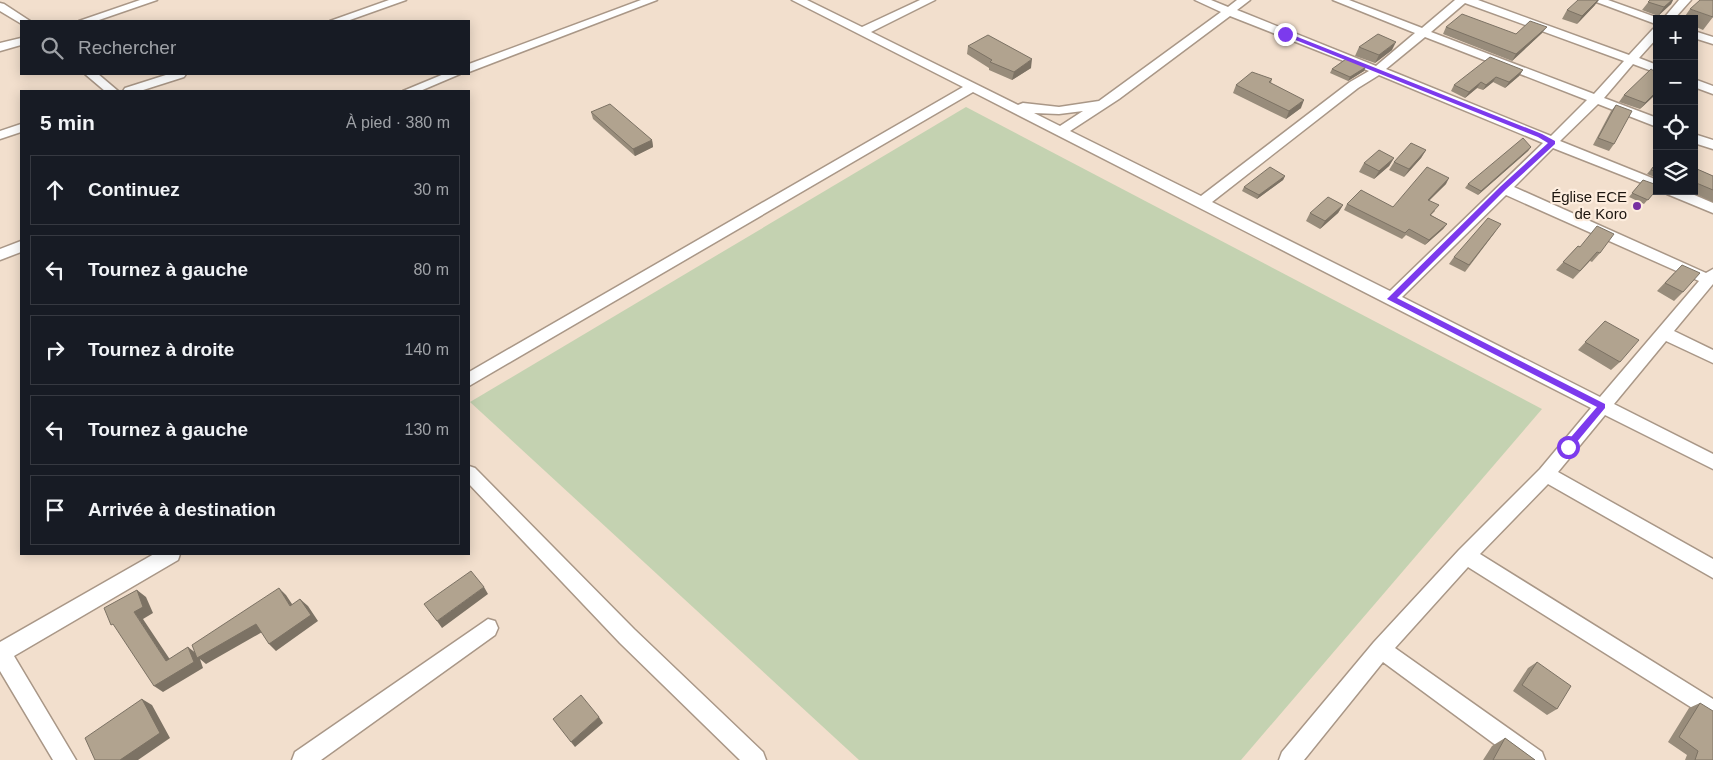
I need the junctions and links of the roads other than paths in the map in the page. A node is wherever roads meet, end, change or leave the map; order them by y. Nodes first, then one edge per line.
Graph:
1 (151, 0) edge
2 (400, 0) edge
3 (651, 0) edge
4 (798, 0) edge
5 (929, 0) edge
6 (1201, 0) edge
7 (1244, 0) edge
8 (1339, 0) edge
9 (1462, 0) edge
10 (1468, 0) edge
11 (1596, 0) edge
12 (1685, 0) edge
13 (0, 6) edge
14 (1230, 12) junction
15 (1672, 15) edge
16 (22, 20) edge
17 (88, 20) edge
18 (339, 20) edge
19 (1653, 20) edge
20 (861, 32) junction
21 (1425, 33) junction
22 (1653, 35) edge
23 (1698, 35) edge
24 (20, 41) edge
25 (1713, 41) edge
26 (0, 47) edge
27 (1631, 59) junction
28 (1653, 67) edge
29 (470, 68) edge
30 (1377, 71) junction
31 (92, 75) edge
32 (177, 75) edge
33 (451, 75) edge
34 (1698, 84) edge
35 (972, 87) junction
36 (111, 90) edge
37 (132, 90) edge
38 (412, 90) edge
39 (1713, 90) edge
40 (1115, 96) junction
41 (1596, 100) junction
42 (1008, 104) junction
43 (933, 110) junction
44 (1653, 121) edge
45 (20, 128) edge
46 (1061, 131) junction
47 (0, 135) edge
48 (1698, 139) edge
49 (1553, 142) junction
50 (1713, 145) edge
51 (1653, 183) edge
52 (1503, 188) junction
53 (1682, 195) edge
54 (1202, 202) junction
55 (1713, 208) edge
56 (20, 246) edge
57 (0, 255) edge
58 (1712, 278) edge
59 (1391, 299) junction
60 (1663, 333) junction
61 (1713, 357) edge
62 (470, 379) edge
63 (1602, 406) junction
64 (1713, 462) edge
65 (470, 474) edge
66 (1546, 474) junction
67 (169, 555) edge
68 (1466, 556) junction
69 (1713, 569) edge
70 (488, 628) dead end
71 (1380, 648) junction
72 (0, 653) edge
73 (1713, 711) edge
74 (65, 760) edge
75 (303, 760) edge
76 (755, 760) edge
77 (1290, 760) edge
78 (1534, 760) edge

1 - 17 street
2 - 18 street
3 - 29 street
4 - 20 street
5 - 20 street
6 - 14 street
7 - 14 street
8 - 21 street
9 - 21 street
10 - 27 street
11 - 19 street
12 - 15 street
13 - 16 street
14 - 30 street
14 - 40 street
20 - 35 street
21 - 30 street
21 - 41 street
22 - 27 street
23 - 25 street
24 - 26 street
27 - 28 street
27 - 41 street
30 - 49 street
30 - 54 street
31 - 36 street
32 - 37 street
33 - 38 street
34 - 39 street
35 - 42 street
35 - 43 street
40 - 42 street
40 - 46 street
41 - 44 street
41 - 49 street
42 - 43 street
42 - 46 street
43 - 62 street
45 - 47 street
46 - 54 street
48 - 50 street
49 - 51 street
49 - 52 street
52 - 58 street
52 - 59 street
53 - 55 street
54 - 59 street
56 - 57 street
58 - 60 street
59 - 63 street
60 - 61 street
60 - 63 street
63 - 64 street
63 - 66 street
65 - 76 street
66 - 68 street
66 - 69 street
67 - 72 street
68 - 71 street
68 - 73 street
70 - 75 street
71 - 77 street
71 - 78 street
72 - 74 street

